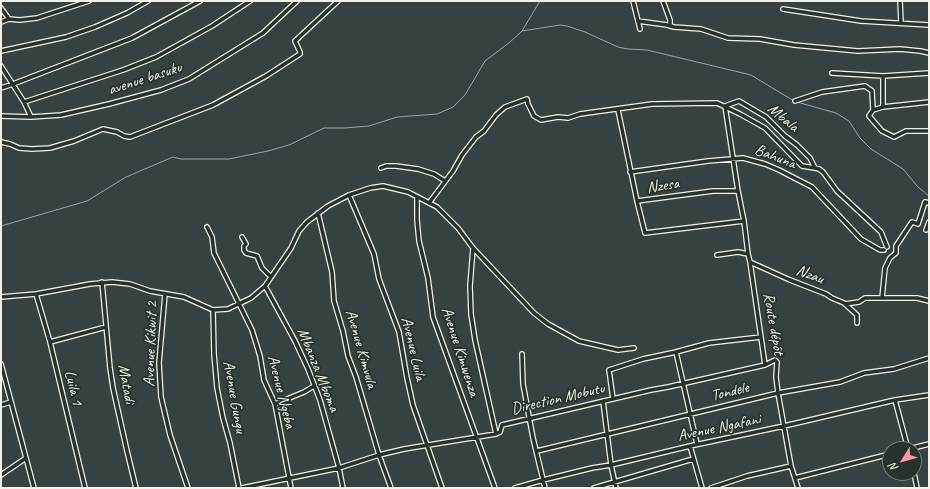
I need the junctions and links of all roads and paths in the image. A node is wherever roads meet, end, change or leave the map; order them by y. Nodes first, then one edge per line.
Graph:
1 (89, 1) edge
2 (148, 1) edge
3 (200, 1) edge
4 (250, 1) edge
5 (297, 1) edge
6 (338, 1) edge
7 (633, 1) edge
8 (663, 1) edge
9 (900, 1) edge
10 (1, 8) edge
11 (783, 10) dead end
12 (9, 19) junction
13 (638, 21) junction
14 (1, 22) edge
15 (901, 23) junction
16 (929, 25) edge
17 (670, 26) junction
18 (640, 29) dead end
19 (1, 51) edge
20 (929, 53) edge
21 (1, 66) edge
22 (832, 73) dead end
23 (929, 73) edge
24 (883, 76) junction
25 (13, 84) junction
26 (1, 88) edge
27 (795, 101) dead end
28 (24, 102) junction
29 (929, 102) edge
30 (726, 106) junction
31 (883, 106) junction
32 (618, 110) junction
33 (873, 110) junction
34 (1, 116) edge
35 (31, 117) junction
36 (929, 131) edge
37 (1, 142) edge
38 (734, 159) junction
39 (381, 168) dead end
40 (816, 168) junction
41 (630, 172) junction
42 (445, 181) junction
43 (738, 191) junction
44 (348, 195) junction
45 (418, 197) junction
46 (637, 201) junction
47 (429, 202) junction
48 (929, 203) edge
49 (318, 213) junction
50 (744, 221) junction
51 (929, 222) edge
52 (207, 227) dead end
53 (926, 230) dead end
54 (242, 237) dead end
55 (473, 248) junction
56 (885, 249) joint
57 (748, 254) junction
58 (717, 255) dead end
59 (750, 262) junction
60 (271, 277) junction
61 (102, 282) junction
62 (266, 286) junction
63 (36, 294) junction
64 (165, 294) junction
65 (1, 297) edge
66 (882, 298) junction
67 (929, 301) edge
68 (845, 304) junction
69 (238, 305) junction
70 (213, 310) junction
71 (857, 323) dead end
72 (106, 327) junction
73 (761, 337) junction
74 (50, 342) junction
75 (634, 348) dead end
76 (676, 352) junction
77 (522, 354) dead end
78 (929, 358) edge
79 (1, 364) edge
80 (765, 365) junction
81 (683, 383) junction
82 (314, 386) junction
83 (778, 393) junction
84 (929, 395) edge
85 (613, 399) junction
86 (895, 400) junction
87 (603, 401) junction
88 (11, 402) junction
89 (275, 404) junction
90 (1, 405) edge
91 (690, 414) junction
92 (530, 418) junction
93 (784, 426) junction
94 (607, 433) junction
95 (496, 434) junction
96 (476, 438) junction
97 (906, 441) edge
98 (697, 444) junction
99 (428, 446) junction
100 (690, 446) junction
101 (537, 451) junction
102 (379, 455) junction
103 (882, 456) edge
104 (26, 458) junction
105 (694, 459) junction
106 (611, 465) junction
107 (791, 466) junction
108 (339, 468) junction
109 (1, 475) edge
110 (795, 478) junction
111 (289, 479) junction
112 (543, 480) junction
113 (615, 482) junction
114 (34, 488) edge
115 (85, 488) edge
116 (136, 488) edge
117 (188, 488) edge
118 (240, 488) edge
119 (291, 488) edge
120 (343, 488) edge
121 (391, 488) edge
122 (442, 488) edge
123 (495, 488) edge
124 (515, 488) edge
125 (545, 488) edge
126 (594, 488) edge
127 (616, 488) edge
128 (702, 488) edge
129 (711, 488) edge
130 (798, 488) edge

1 - 12 street
2 - 19 street
3 - 25 street
4 - 28 street
5 - 35 street, avenue basuku
6 - 37 street
7 - 13 street
8 - 17 street
9 - 15 street
10 - 12 street
11 - 15 street
12 - 14 street
13 - 17 street
13 - 18 street
15 - 16 street
17 - 20 street
21 - 25 street
22 - 24 street
23 - 24 street
24 - 31 street
25 - 26 street
25 - 28 street
27 - 33 street
28 - 35 street
29 - 31 street
30 - 32 street, Mbala
30 - 38 street
30 - 40 street
30 - 40 street, Mbala
31 - 33 street
32 - 41 street, Nzesa
32 - 42 street, Mbala
33 - 36 street
34 - 35 street, avenue basuku
38 - 41 street, Bahuna
38 - 43 street
38 - 56 street, Bahuna
39 - 42 street
40 - 56 street, Mbala
41 - 46 street, Nzesa
42 - 47 street
43 - 46 street, Nzesa
43 - 50 street
44 - 45 street
44 - 49 street
44 - 99 street, Avenue Luila
45 - 47 street
45 - 96 street, Avenue Kimwenza
46 - 50 street
47 - 55 street
48 - 66 street
49 - 60 street
49 - 102 street, Avenue Kimvula
50 - 57 street
51 - 53 street
52 - 69 street, Avenue Ngeba
54 - 60 street
55 - 75 street
55 - 95 street
57 - 58 street
57 - 59 street
59 - 68 street, Nzau
59 - 73 street, Route dépôt
60 - 62 street
61 - 63 street
61 - 64 street
61 - 72 street, Matadi
62 - 69 street
62 - 82 street, Mbanza Mboma
63 - 65 street
63 - 74 street, Luila 1
64 - 70 street
64 - 117 street, Avenue Kikwit 2
66 - 67 street
66 - 68 street
68 - 71 street, Nzau
69 - 70 street
69 - 89 street, Avenue Ngeba
70 - 118 street, Avenue Gungu
72 - 74 street
72 - 116 street, Matadi
73 - 76 street
73 - 80 street, Route dépôt
74 - 115 street, Luila 1
76 - 81 street
76 - 85 street
77 - 92 street
78 - 83 street, Tondele
79 - 88 street
80 - 81 street, Direction Mobutu
80 - 83 street, Route dépôt
81 - 85 street, Direction Mobutu
81 - 91 street
82 - 89 street
82 - 108 street, Mbanza Mboma
83 - 91 street, Tondele
83 - 93 street, Route dépôt
84 - 86 street, Avenue Ngafani
85 - 87 street, Direction Mobutu
86 - 93 street, Avenue Ngafani
86 - 97 street
87 - 92 street, Direction Mobutu
87 - 94 street
88 - 90 street
88 - 104 street
89 - 111 street, Avenue Ngeba
91 - 94 street, Tondele
91 - 98 street
92 - 95 street, Direction Mobutu
92 - 101 street
93 - 98 street, Avenue Ngafani
93 - 107 street, Route dépôt
94 - 101 street, Tondele
94 - 106 street
95 - 96 street, Direction Mobutu
96 - 99 street, Direction Mobutu
96 - 123 street, Avenue Kimwenza
98 - 100 street, Avenue Ngafani
99 - 102 street, Direction Mobutu
99 - 122 street, Avenue Luila
100 - 105 street
100 - 106 street, Avenue Ngafani
101 - 112 street
102 - 108 street, Direction Mobutu
102 - 121 street, Avenue Kimvula
103 - 110 street
104 - 109 street
104 - 114 street
105 - 113 street
105 - 128 street
106 - 112 street, Avenue Ngafani
106 - 113 street
107 - 110 street, Route dépôt
107 - 129 street
108 - 111 street, Direction Mobutu
108 - 120 street, Mbanza Mboma
110 - 130 street, Route dépôt
111 - 118 street, Direction Mobutu
111 - 119 street, Avenue Ngeba
112 - 124 street, Avenue Ngafani
112 - 125 street
113 - 126 street
113 - 127 street

